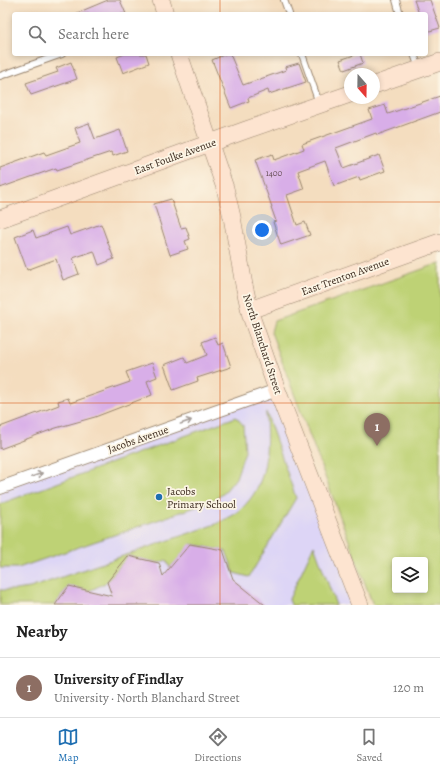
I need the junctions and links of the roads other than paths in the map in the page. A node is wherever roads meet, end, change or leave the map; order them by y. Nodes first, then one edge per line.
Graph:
1 (160, 0) edge
2 (284, 0) edge
3 (396, 0) edge
4 (164, 12) edge
5 (288, 12) edge
6 (399, 12) edge
7 (56, 56) edge
8 (180, 56) edge
9 (303, 56) edge
10 (417, 62) edge
11 (440, 62) edge
12 (0, 76) edge
13 (380, 82) edge
14 (344, 96) edge
15 (320, 104) junction
16 (211, 143) junction
17 (0, 219) edge
18 (440, 242) edge
19 (250, 310) junction
20 (277, 390) junction
21 (0, 488) edge
22 (360, 605) edge

1 - 4 street
2 - 5 lane
3 - 6 lane
7 - 12 lane
8 - 16 street, North Blanchard Street
9 - 15 lane
10 - 11 street
10 - 13 street
14 - 15 street, East Foulke Avenue
15 - 16 street, East Foulke Avenue
16 - 17 street, East Foulke Avenue
16 - 19 street, North Blanchard Street
18 - 19 street, East Trenton Avenue
19 - 20 street, North Blanchard Street
21 -> 20 street, Jacobs Avenue
20 - 22 street, North Blanchard Street

